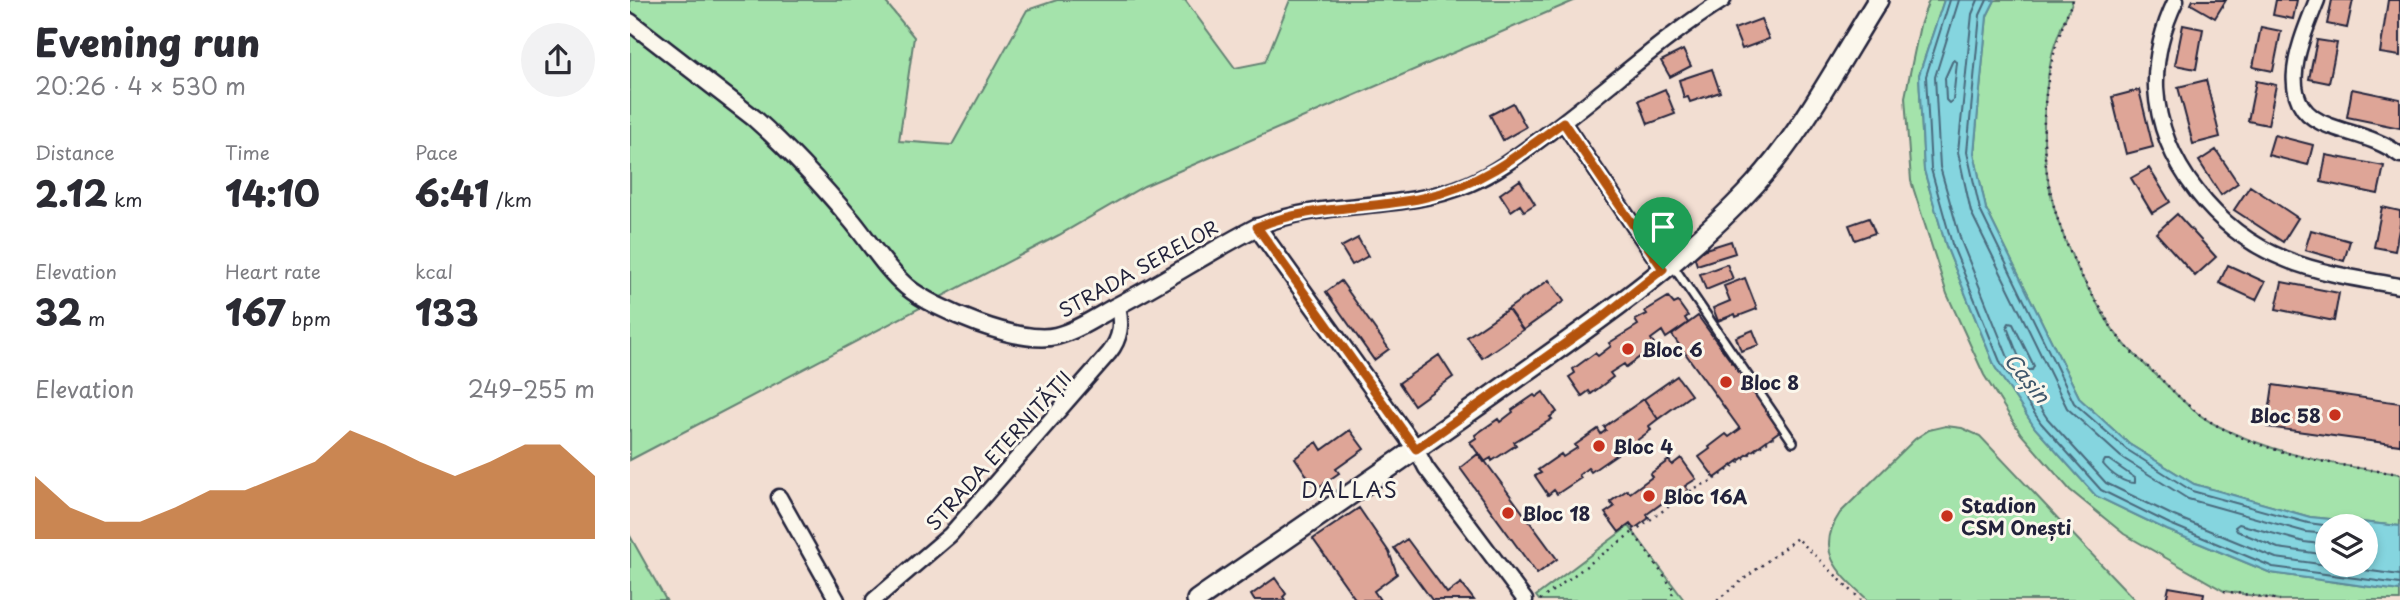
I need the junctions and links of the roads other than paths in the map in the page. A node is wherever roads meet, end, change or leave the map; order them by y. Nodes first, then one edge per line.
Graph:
1 (1723, 0) edge
2 (1878, 0) edge
3 (2176, 0) edge
4 (2317, 0) edge
5 (630, 22) edge
6 (1563, 122) junction
7 (2400, 155) edge
8 (1257, 227) junction
9 (1667, 266) junction
10 (2400, 286) edge
11 (1118, 306) junction
12 (1793, 442) dead end
13 (1416, 449) junction
14 (779, 497) dead end
15 (837, 600) edge
16 (874, 600) edge
17 (1197, 600) edge
18 (1525, 600) edge

1 - 6 street
2 - 9 main road
3 - 10 street
4 - 7 street
5 - 11 street, STRADA SERELOR
6 - 8 street
6 - 9 street
8 - 11 street, STRADA SERELOR
8 - 13 street
9 - 12 lane
9 - 13 main road
11 - 16 street, STRADA ETERNITĂȚII
13 - 17 main road
13 - 18 street
14 - 15 street

